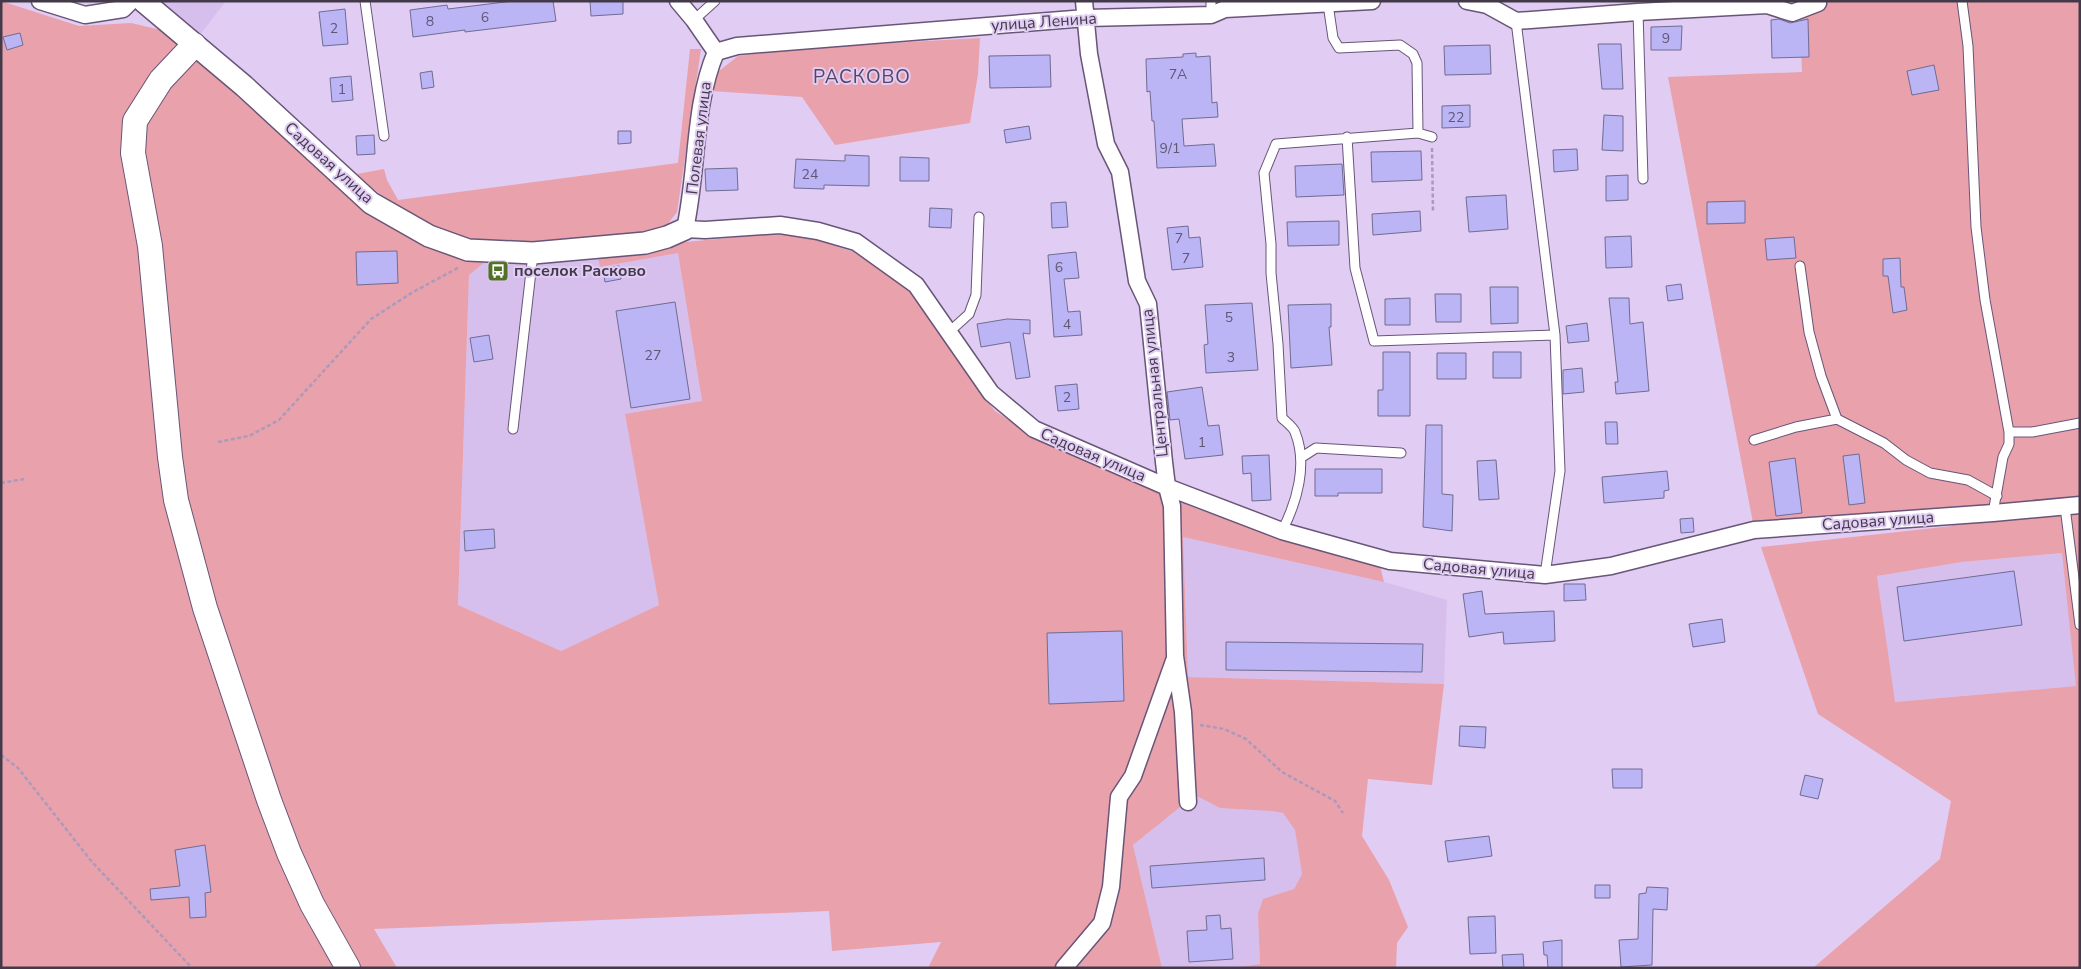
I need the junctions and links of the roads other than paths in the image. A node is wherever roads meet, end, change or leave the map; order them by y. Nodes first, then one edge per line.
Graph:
1 (40, 1) edge
2 (131, 1) edge
3 (142, 1) edge
4 (364, 1) edge
5 (678, 1) edge
6 (715, 1) edge
7 (1372, 1) edge
8 (1467, 1) edge
9 (1962, 1) edge
10 (1818, 2) edge
11 (1328, 4) junction
12 (1211, 8) edge
13 (1085, 9) edge
14 (1638, 12) junction
15 (694, 20) junction
16 (1516, 21) junction
17 (194, 45) junction
18 (716, 52) junction
19 (1418, 133) junction
20 (384, 136) dead end
21 (1347, 137) junction
22 (1432, 137) road end
23 (1643, 179) dead end
24 (979, 217) dead end
25 (685, 229) junction
26 (534, 253) junction
27 (1800, 266) dead end
28 (949, 332) junction
29 (1555, 335) junction
30 (1837, 420) junction
31 (2080, 423) edge
32 (513, 429) dead end
33 (2009, 432) junction
34 (1754, 440) dead end
35 (1401, 453) dead end
36 (1302, 456) junction
37 (1167, 487) junction
38 (1997, 496) junction
39 (2072, 506) edge
40 (1993, 513) junction
41 (1282, 531) junction
42 (2075, 558) edge
43 (1544, 575) junction
44 (2080, 625) edge
45 (1176, 656) junction
46 (1188, 802) dead end
47 (348, 968) edge
48 (1064, 968) edge

1 - 2 street
3 - 17 street, Садовая улица
4 - 20 lane
5 - 15 street
6 - 15 lane
7 - 11 street, улица Ленина
8 - 16 street
9 - 33 lane
10 - 14 street
11 - 12 street, улица Ленина
11 - 19 lane
12 - 13 street, улица Ленина
13 - 18 street, улица Ленина
13 - 37 street, Центральная улица
14 - 16 street
14 - 23 lane
15 - 18 street
16 - 29 lane
17 - 26 street, Садовая улица
17 - 47 main road
18 - 25 street, Полевая улица
19 - 21 lane
19 - 22 lane
21 - 29 lane
21 - 36 lane
24 - 28 lane
25 - 26 street, Садовая улица
25 - 28 street, Садовая улица
26 - 32 lane
27 - 30 lane
28 - 37 street, Садовая улица
29 - 43 lane
30 - 34 lane
30 - 38 lane
31 - 33 lane
33 - 38 lane
35 - 36 lane
36 - 41 lane
37 - 41 street, Садовая улица
37 - 45 street, Центральная улица
38 - 40 lane
39 - 40 street, Садовая улица
39 - 42 lane
40 - 43 street, Садовая улица
41 - 43 street, Садовая улица
42 - 44 lane
45 - 46 street, Центральная улица
45 - 48 street

